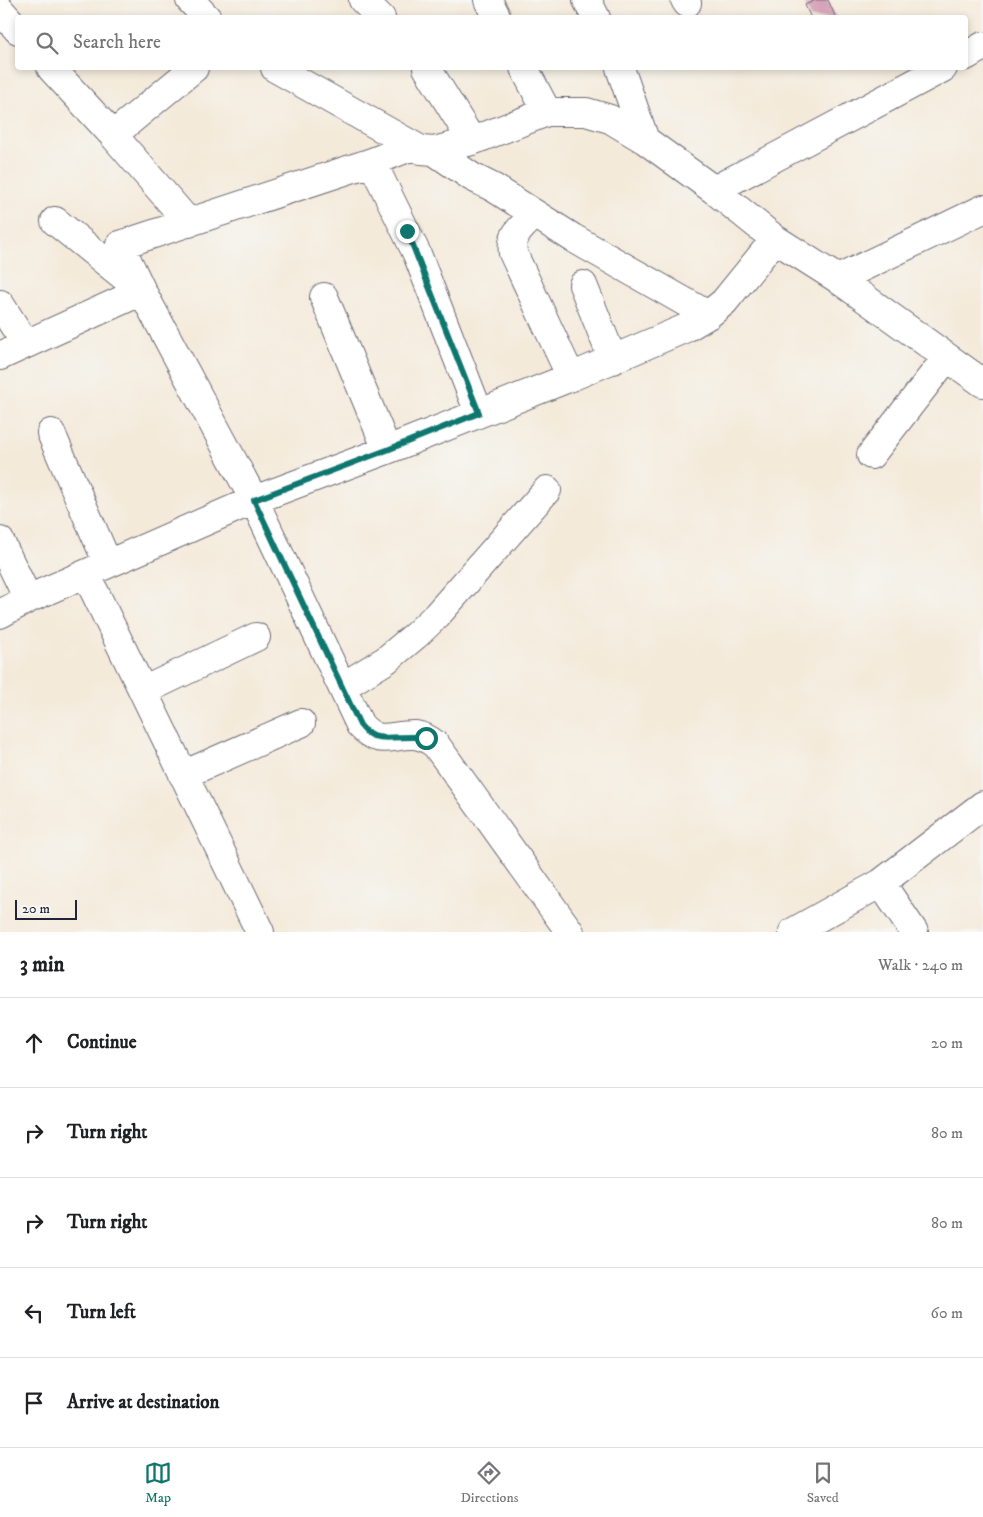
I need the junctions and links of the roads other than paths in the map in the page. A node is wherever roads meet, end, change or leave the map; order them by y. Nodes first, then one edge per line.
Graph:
1 (190, 0) edge
2 (363, 0) edge
3 (488, 0) edge
4 (587, 0) edge
5 (0, 10) edge
6 (204, 15) edge
7 (377, 15) edge
8 (496, 15) edge
9 (594, 15) edge
10 (15, 27) edge
11 (983, 46) edge
12 (968, 55) edge
13 (53, 70) edge
14 (192, 70) edge
15 (279, 70) edge
16 (428, 70) edge
17 (525, 70) edge
18 (621, 70) edge
19 (939, 70) edge
20 (547, 112) junction
21 (113, 135) junction
22 (645, 140) junction
23 (472, 141) junction
24 (423, 148) junction
25 (372, 162) junction
26 (714, 190) junction
27 (983, 209) edge
28 (534, 214) junction
29 (55, 221) dead end
30 (189, 223) junction
31 (775, 239) junction
32 (838, 279) junction
33 (582, 285) dead end
34 (142, 292) junction
35 (324, 297) dead end
36 (0, 304) edge
37 (708, 315) junction
38 (25, 344) junction
39 (0, 356) edge
40 (947, 357) junction
41 (613, 360) junction
42 (571, 377) junction
43 (983, 382) edge
44 (479, 413) junction
45 (51, 433) dead end
46 (387, 450) junction
47 (872, 455) dead end
48 (547, 490) dead end
49 (254, 500) junction
50 (0, 541) edge
51 (97, 569) junction
52 (28, 598) junction
53 (0, 614) edge
54 (256, 637) dead end
55 (342, 687) junction
56 (143, 691) junction
57 (300, 723) dead end
58 (183, 775) junction
59 (983, 805) edge
60 (881, 883) junction
61 (260, 932) edge
62 (570, 932) edge
63 (793, 932) edge
64 (914, 932) edge

1 - 6 street
2 - 7 street
3 - 8 street
4 - 9 street
5 - 10 street
11 - 12 street
13 - 21 street
14 - 21 street
15 - 24 street
16 - 23 street
17 - 20 street
18 - 22 street
19 - 26 street
20 - 22 street
20 - 23 street
21 - 30 street
22 - 26 street
23 - 24 street
24 - 25 street
24 - 28 street
25 - 30 street
25 - 44 street
26 - 31 street
27 - 32 street
28 - 37 street
28 - 42 street
29 - 34 street
30 - 34 street
31 - 32 street
31 - 37 street
32 - 40 street
33 - 41 street
34 - 38 street
34 - 49 street
35 - 46 street
36 - 38 street
37 - 41 street
38 - 39 street
40 - 43 street
40 - 47 street
41 - 42 street
42 - 44 street
44 - 46 street
45 - 51 street
46 - 49 street
48 - 55 street
49 - 51 street
49 - 55 street
50 - 52 street
51 - 52 street
51 - 56 street
52 - 53 street
54 - 56 street
55 - 62 street
56 - 58 street
57 - 58 street
58 - 61 street
59 - 60 street
60 - 63 street
60 - 64 street

